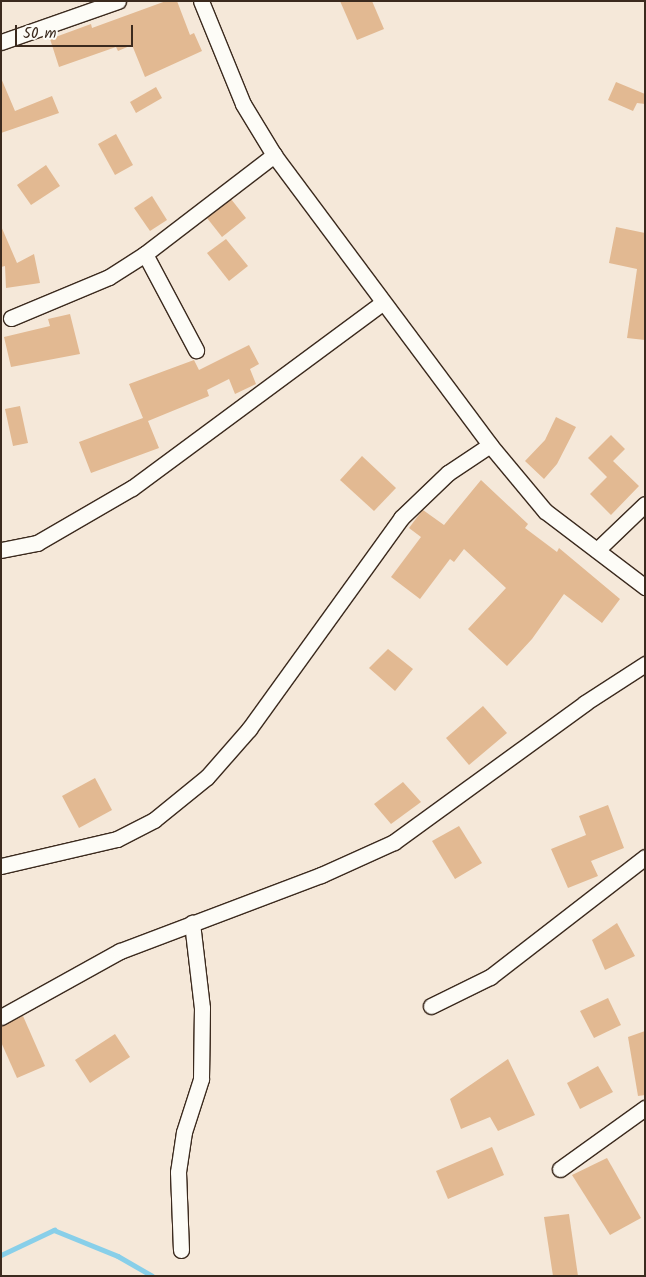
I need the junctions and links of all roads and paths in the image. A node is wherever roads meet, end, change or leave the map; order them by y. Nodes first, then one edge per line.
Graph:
1 (118, 1) edge
2 (200, 1) edge
3 (1, 42) edge
4 (274, 155) junction
5 (144, 254) junction
6 (384, 302) junction
7 (11, 318) dead end
8 (196, 350) dead end
9 (490, 445) junction
10 (645, 504) edge
11 (1, 550) edge
12 (597, 550) junction
13 (645, 587) edge
14 (645, 664) edge
15 (645, 857) edge
16 (1, 866) edge
17 (192, 923) junction
18 (432, 1006) dead end
19 (1, 1017) edge
20 (645, 1108) edge
21 (560, 1169) dead end
22 (181, 1250) dead end

1 - 3 street
2 - 4 street
4 - 5 street
4 - 6 street
5 - 7 street
5 - 8 street
6 - 9 street
6 - 11 street
9 - 12 street
9 - 16 street
10 - 12 street
12 - 13 street
14 - 17 street
15 - 18 street
17 - 19 street
17 - 22 street
20 - 21 street

